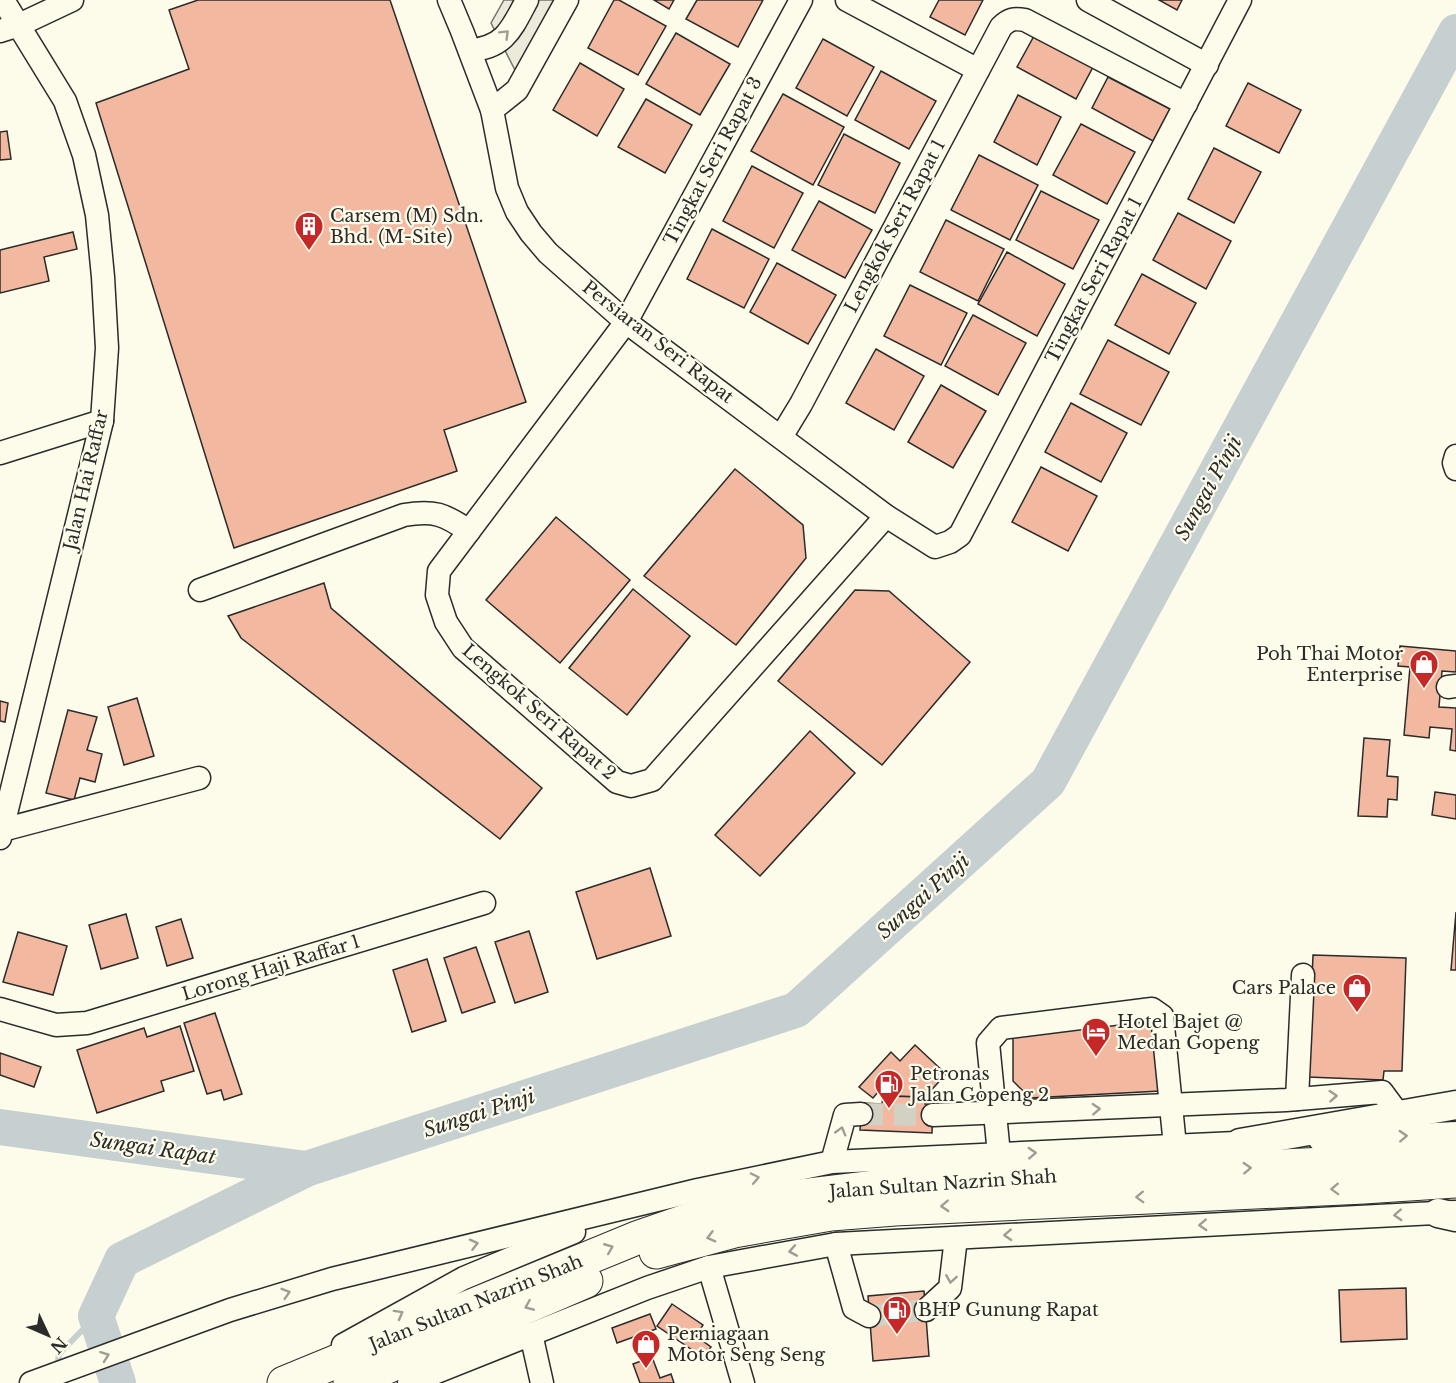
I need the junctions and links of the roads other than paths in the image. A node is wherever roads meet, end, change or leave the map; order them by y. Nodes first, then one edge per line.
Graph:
1 (3, 0) edge
2 (72, 0) edge
3 (449, 0) edge
4 (526, 0) edge
5 (567, 0) edge
6 (801, 0) edge
7 (847, 0) edge
8 (1088, 0) edge
9 (1240, 0) edge
10 (9, 28) edge
11 (470, 50) junction
12 (1207, 65) junction
13 (978, 70) junction
14 (1186, 104) junction
15 (492, 110) junction
16 (626, 322) junction
17 (102, 422) junction
18 (781, 437) junction
19 (0, 453) edge
20 (1456, 456) edge
21 (1456, 469) edge
22 (886, 516) junction
23 (469, 531) junction
24 (935, 547) joint
25 (200, 591) dead end
26 (199, 778) dead end
27 (1, 834) edge
28 (484, 903) dead end
29 (1303, 975) dead end
30 (0, 1009) edge
31 (1297, 1099) junction
32 (1172, 1105) junction
33 (1456, 1105) edge
34 (995, 1113) junction
35 (861, 1114) tunnel mouth
36 (933, 1115) tunnel mouth
37 (1399, 1115) junction
38 (1445, 1134) edge
39 (1240, 1143) junction
40 (1175, 1146) junction
41 (1456, 1146) edge
42 (999, 1154) junction
43 (1456, 1158) edge
44 (1456, 1181) edge
45 (698, 1190) junction
46 (833, 1203) junction
47 (1451, 1212) edge
48 (956, 1238) junction
49 (710, 1267) junction
50 (926, 1310) tunnel mouth
51 (869, 1316) dead end
52 (531, 1334) junction
53 (461, 1373) edge
54 (30, 1383) edge
55 (274, 1383) edge
56 (284, 1383) edge
57 (350, 1383) edge
58 (409, 1383) edge
59 (542, 1383) edge
60 (743, 1383) edge

1 - 10 street, Jalan Hai Raffar
2 - 10 street
3 - 11 street, Persiaran Seri Rapat
11 -> 4 street
5 - 15 street
6 - 16 street, Tingkat Seri Rapat 3
7 - 13 street
8 - 12 street
9 - 12 street, Tingkat Seri Rapat 1
10 - 17 street, Jalan Hai Raffar
11 - 15 street, Persiaran Seri Rapat
12 - 14 street, Tingkat Seri Rapat 1
13 - 14 street, Lengkok Seri Rapat 1
13 - 18 street, Lengkok Seri Rapat 1
14 - 24 street, Tingkat Seri Rapat 1
15 - 16 street, Persiaran Seri Rapat
16 - 18 street, Persiaran Seri Rapat
16 - 23 street, Lengkok Seri Rapat 2
17 - 19 street
17 - 27 street, Jalan Hai Raffar
18 - 22 street, Persiaran Seri Rapat
20 - 21 street
22 - 23 street, Lengkok Seri Rapat 2
22 - 24 street, Persiaran Seri Rapat
23 - 25 street
26 - 27 street
28 - 30 street, Lorong Haji Raffar 1
29 - 31 street
31 - 32 street
31 -> 37 street
34 -> 32 street
32 - 34 street
32 - 40 street
33 - 37 main road
34 - 36 street
34 - 42 street
46 -> 35 street
37 - 39 main road
39 -> 38 street
38 - 41 street
39 - 40 street
42 -> 40 street
42 - 46 street
46 -> 43 highway, Jalan Sultan Nazrin Shah
44 -> 46 highway, Jalan Sultan Nazrin Shah
45 -> 46 street
54 -> 45 street
55 -> 45 street
46 - 48 street
46 -> 49 street
46 - 51 street
56 -> 46 highway, Jalan Sultan Nazrin Shah
46 -> 57 highway, Jalan Sultan Nazrin Shah
47 -> 48 street
48 -> 50 street
49 - 52 street
49 - 60 street
52 - 53 street
52 - 59 street
53 - 58 street

